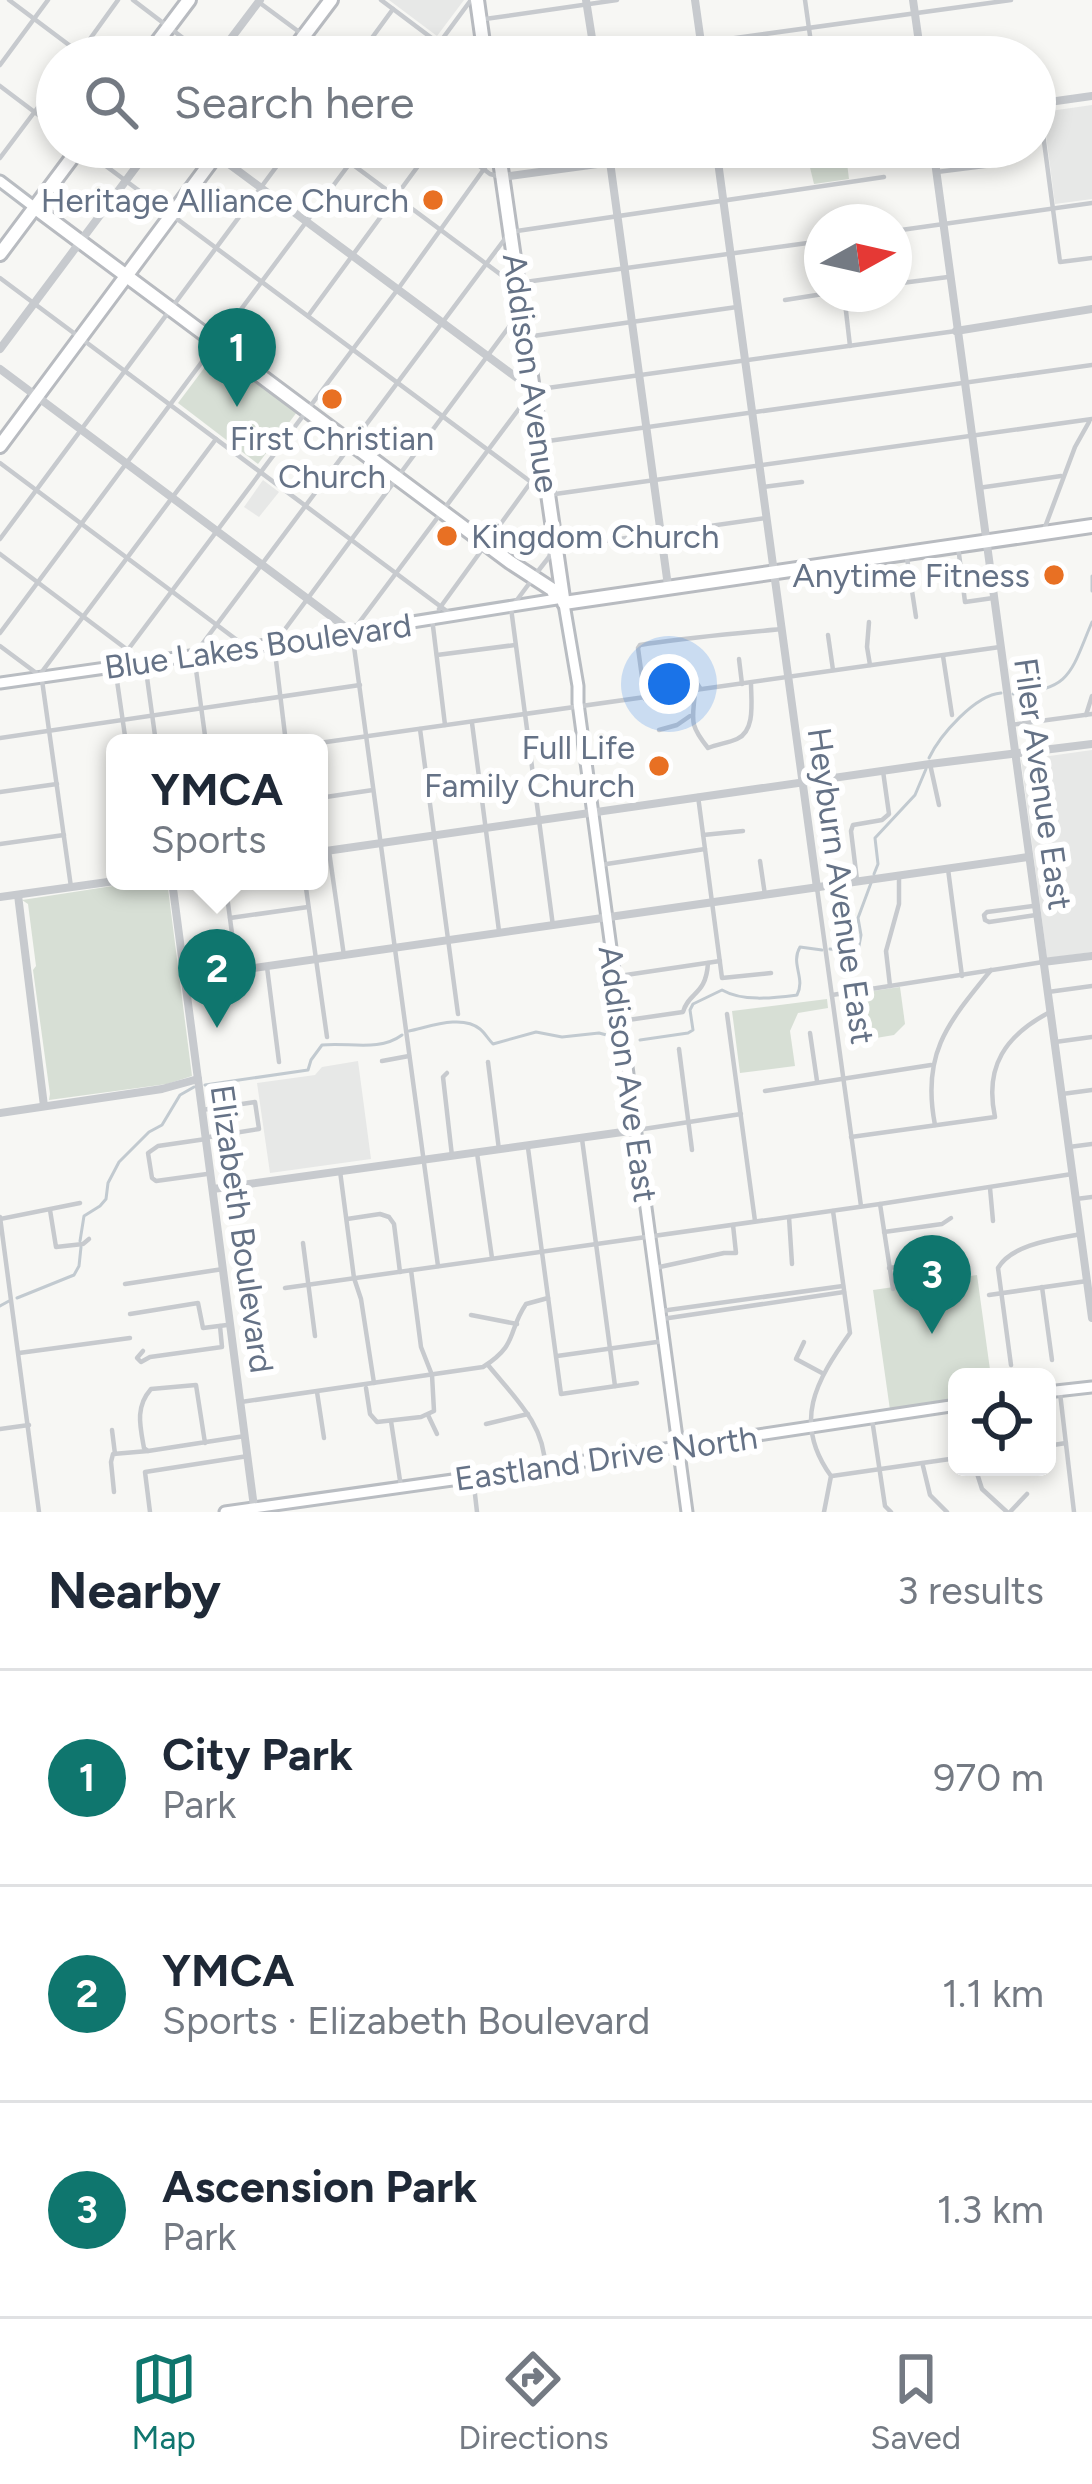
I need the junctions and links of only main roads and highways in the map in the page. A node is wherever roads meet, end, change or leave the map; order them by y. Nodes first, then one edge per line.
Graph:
1 (189, 0) edge
2 (331, 0) edge
3 (474, 0) edge
4 (163, 36) edge
5 (304, 36) edge
6 (482, 36) edge
7 (65, 168) edge
8 (203, 168) edge
9 (501, 168) edge
10 (0, 182) edge
11 (34, 207) junction
12 (0, 254) edge
13 (126, 275) junction
14 (0, 446) edge
15 (1092, 526) edge
16 (562, 601) junction
17 (0, 683) edge
18 (1092, 1387) edge
19 (1056, 1391) edge
20 (948, 1406) edge
21 (679, 1445) junction
22 (255, 1510) edge
23 (224, 1512) edge
24 (687, 1512) edge

1 - 4 main road
2 - 5 main road
3 - 6 main road
7 - 11 main road
8 - 13 main road
9 - 16 main road, Addison Avenue
10 - 11 main road
11 - 12 main road
11 - 13 main road
13 - 14 main road
13 - 16 main road
15 - 16 main road
16 - 17 main road, Blue Lakes Boulevard
16 - 21 main road, Addison Ave East
18 - 19 main road
20 - 21 main road, Eastland Drive North
21 - 22 main road, Eastland Drive North
21 - 24 main road, Addison Ave East
22 - 23 main road, Eastland Drive North

